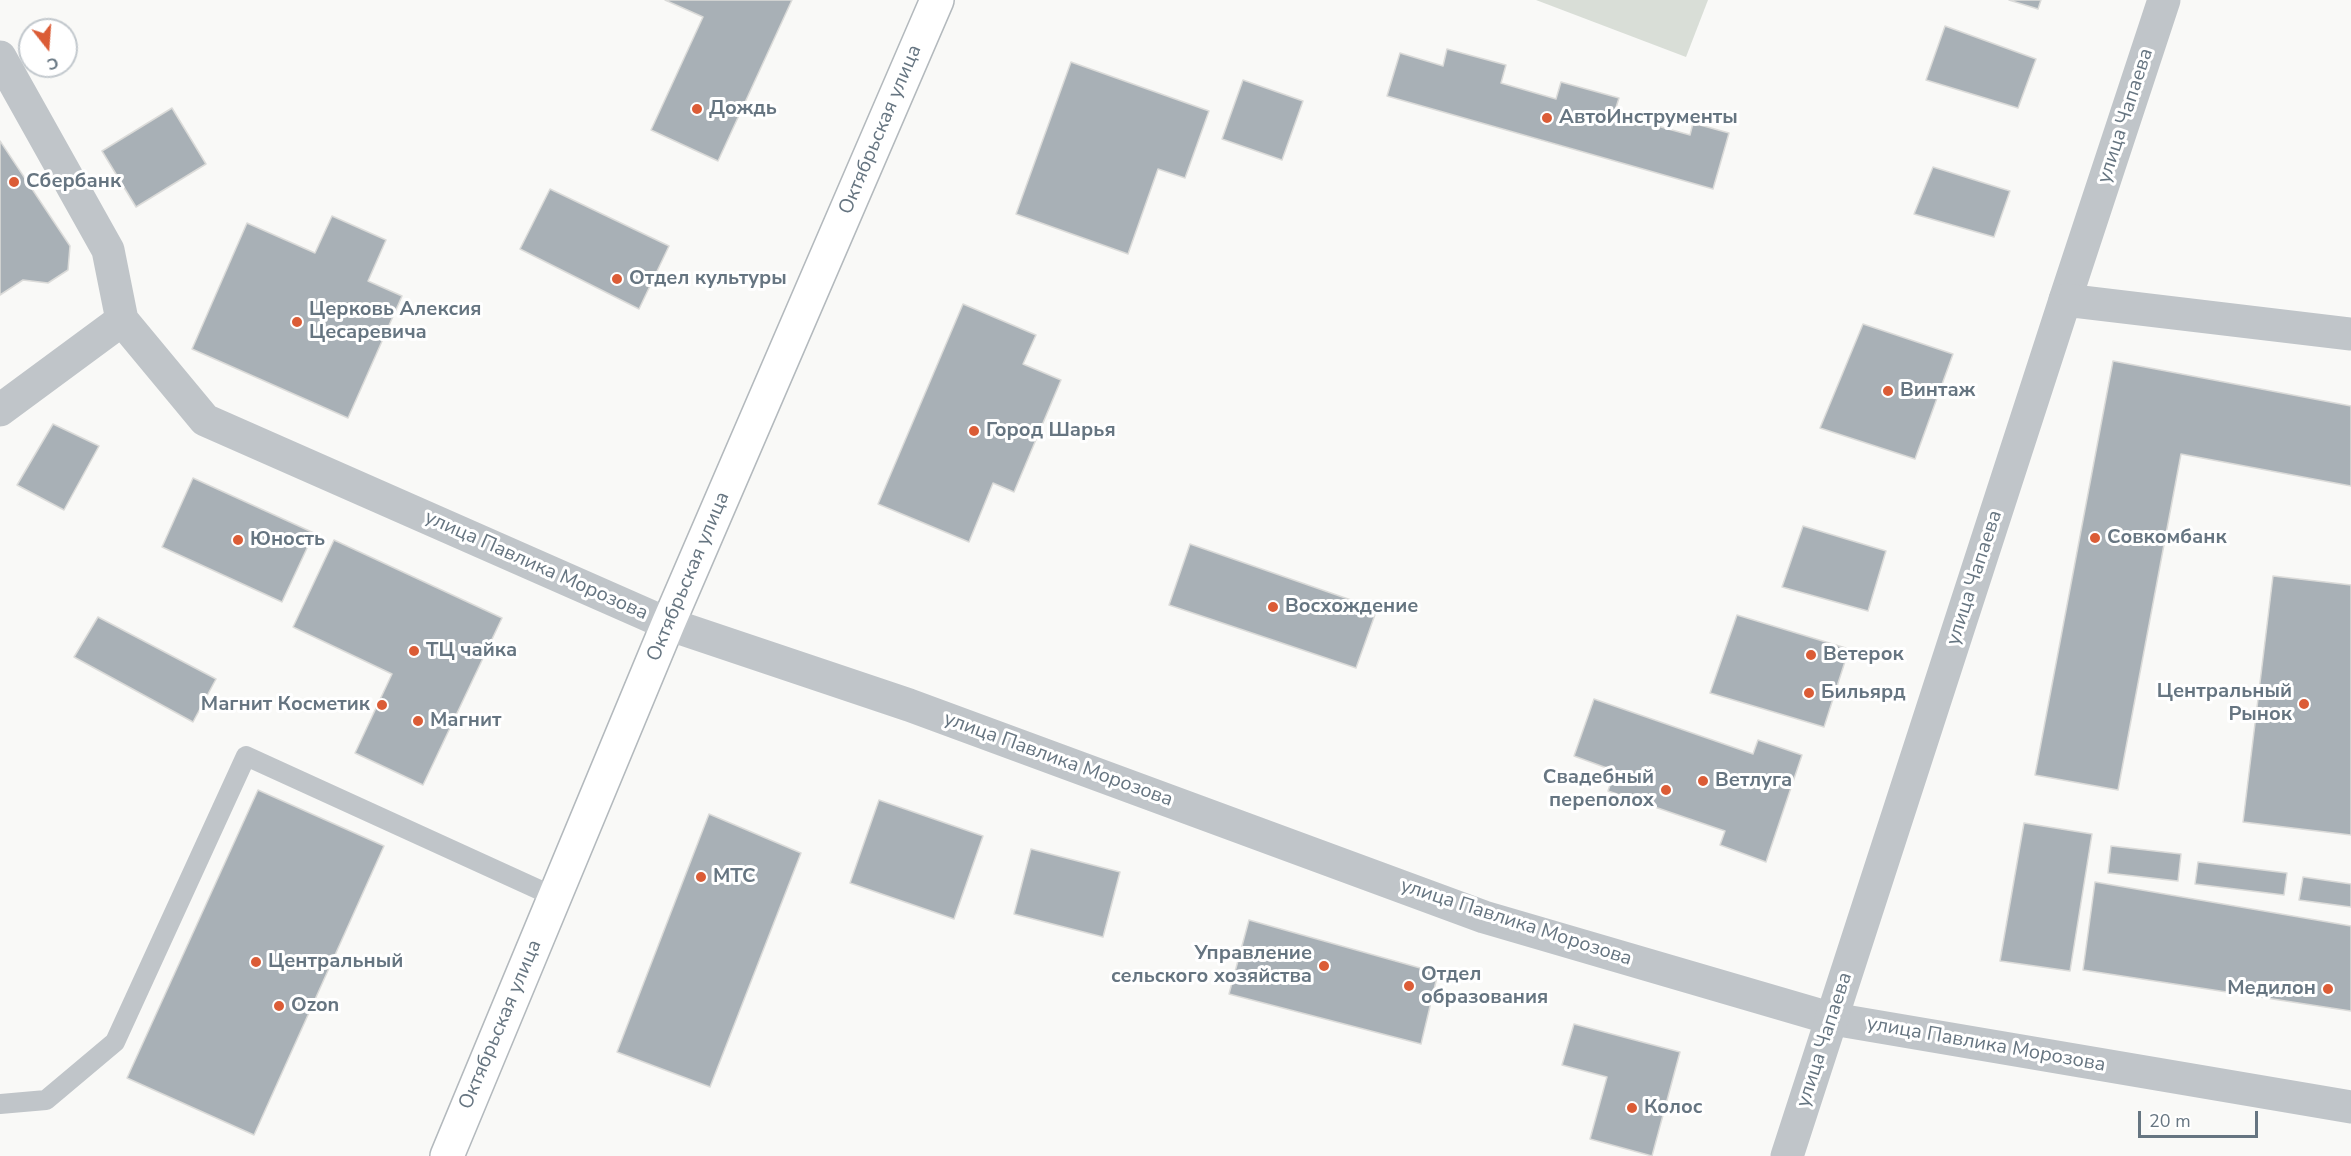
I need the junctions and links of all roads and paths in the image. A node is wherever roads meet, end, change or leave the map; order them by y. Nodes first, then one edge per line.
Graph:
1 (937, 0) edge
2 (2164, 0) edge
3 (0, 57) edge
4 (2065, 300) junction
5 (122, 320) junction
6 (2351, 334) edge
7 (0, 410) edge
8 (668, 624) junction
9 (555, 897) junction
10 (1833, 1019) junction
11 (0, 1104) edge
12 (2351, 1107) edge
13 (447, 1156) edge
14 (1787, 1156) edge

1 - 8 main road, Октябрьская улица
2 - 4 street, улица Чапаева
3 - 5 street, улица Павлика Морозова
4 - 6 street
4 - 10 street, улица Чапаева
5 - 7 street
5 - 8 street, улица Павлика Морозова
8 - 9 main road, Октябрьская улица
8 - 10 street, улица Павлика Морозова
9 - 11 lane
9 - 13 main road, Октябрьская улица
10 - 12 street, улица Павлика Морозова
10 - 14 street, улица Чапаева

